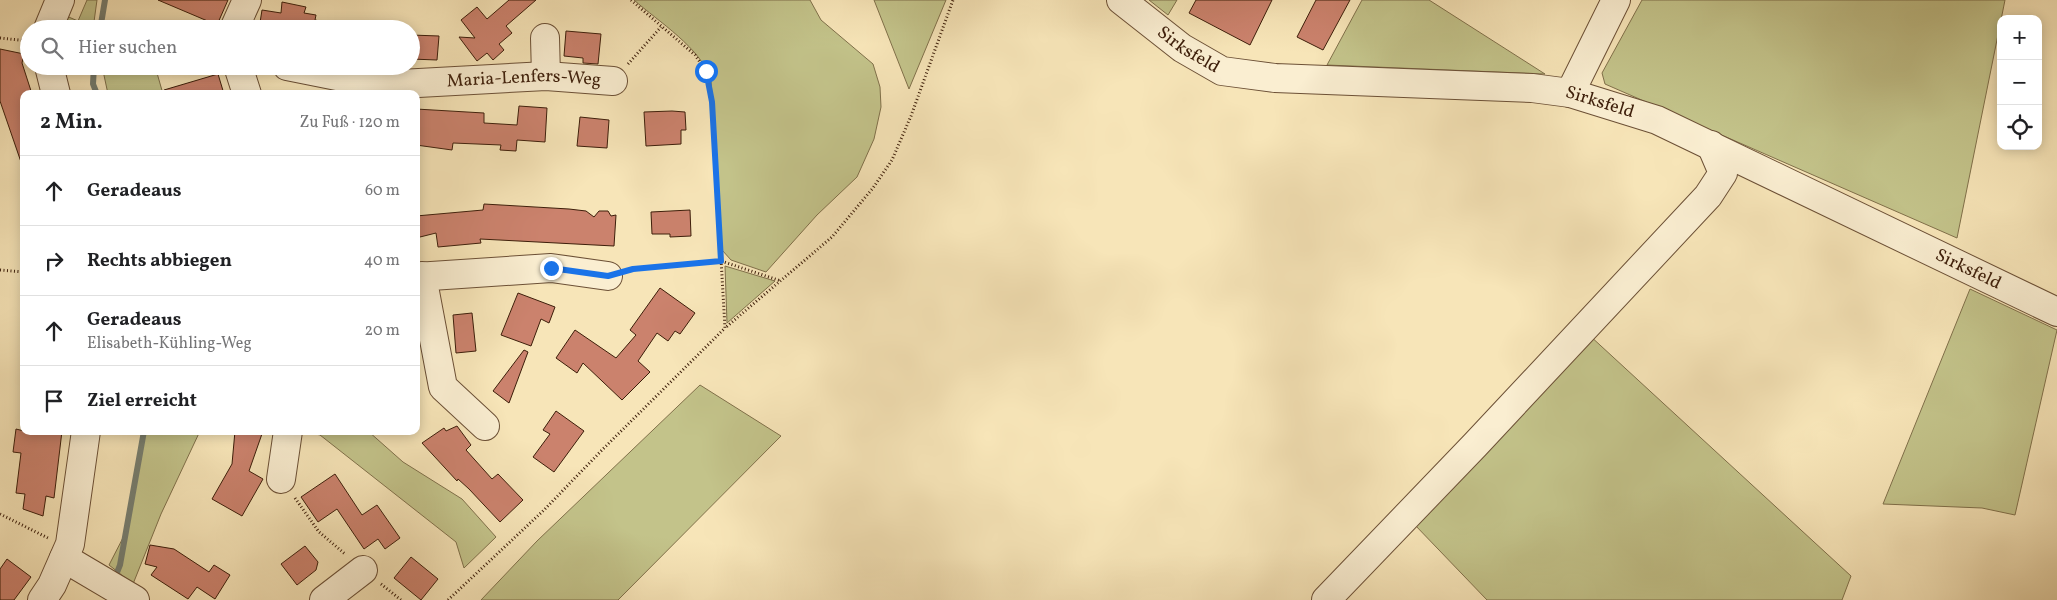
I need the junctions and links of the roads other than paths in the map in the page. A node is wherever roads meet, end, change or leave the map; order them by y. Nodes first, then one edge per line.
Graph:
1 (60, 0) edge
2 (247, 0) edge
3 (1121, 0) edge
4 (1616, 0) edge
5 (52, 20) edge
6 (238, 20) edge
7 (545, 38) dead end
8 (51, 75) edge
9 (241, 75) edge
10 (332, 75) edge
11 (546, 76) junction
12 (613, 81) road end
13 (55, 90) edge
14 (246, 90) edge
15 (1570, 93) junction
16 (1711, 145) junction
17 (420, 276) edge
18 (608, 276) road end
19 (420, 280) edge
20 (2057, 312) edge
21 (485, 426) dead end
22 (85, 435) edge
23 (287, 435) edge
24 (281, 479) road end
25 (64, 558) junction
26 (363, 570) road end
27 (130, 598) edge
28 (42, 600) edge
29 (324, 600) edge
30 (1326, 600) edge

1 - 5 street
2 - 6 street
3 - 15 street, Sirksfeld
4 - 15 street
7 - 11 street
8 - 13 street
9 - 14 street
10 - 11 street, Maria-Lenfers-Weg
11 - 12 street, Maria-Lenfers-Weg
15 - 16 street, Sirksfeld
16 - 20 street, Sirksfeld
16 - 30 street
17 - 18 street
19 - 21 street
22 - 25 street
23 - 24 street
25 - 27 street
25 - 28 street
26 - 29 street

